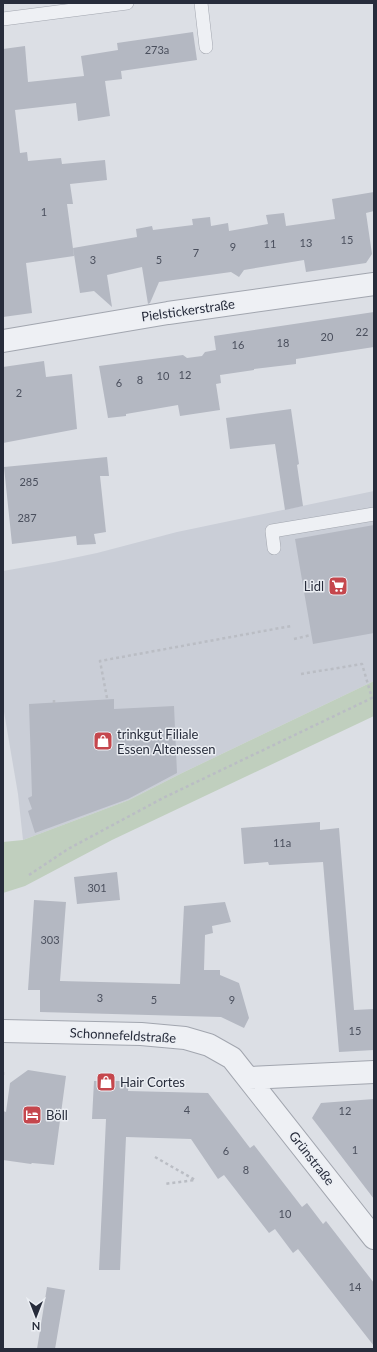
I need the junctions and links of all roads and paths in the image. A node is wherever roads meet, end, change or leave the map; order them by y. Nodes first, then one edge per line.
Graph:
1 (127, 3) edge
2 (201, 3) edge
3 (3, 20) edge
4 (206, 47) dead end
5 (374, 284) edge
6 (3, 341) edge
7 (374, 514) edge
8 (274, 548) dead end
9 (292, 626) dead end
10 (311, 635) dead end
11 (294, 639) dead end
12 (301, 674) dead end
13 (373, 697) edge
14 (107, 698) dead end
15 (29, 875) dead end
16 (3, 1031) edge
17 (3, 1072) edge
18 (374, 1072) edge
19 (3, 1078) edge
20 (249, 1078) junction
21 (155, 1157) dead end
22 (164, 1184) dead end
23 (374, 1238) edge

1 - 3 lane
2 - 4 lane
5 - 6 street, Pielstickerstraße
7 - 8 lane
9 - 14 path
10 - 11 path
12 - 13 path
13 - 15 path
16 - 20 street, Schonnefeldstraße
17 - 19 path
18 - 20 street
20 - 23 street, Grünstraße
21 - 22 path

